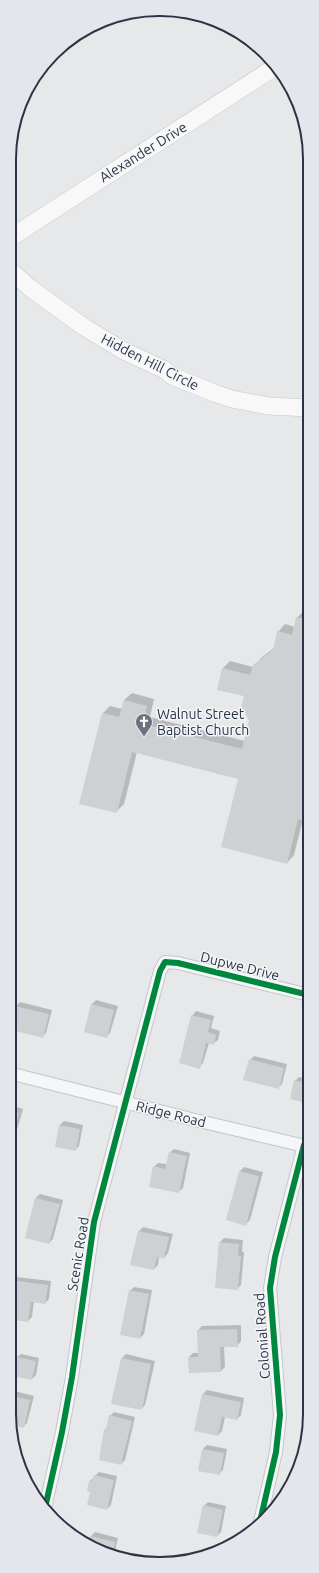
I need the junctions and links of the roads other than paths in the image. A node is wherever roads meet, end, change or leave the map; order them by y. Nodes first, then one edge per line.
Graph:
1 (271, 70) edge
2 (273, 72) edge
3 (246, 86) junction
4 (16, 234) edge
5 (16, 275) edge
6 (303, 408) edge
7 (165, 962) joint
8 (303, 994) edge
9 (16, 1075) edge
10 (126, 1103) junction
11 (303, 1145) edge
12 (303, 1157) edge
13 (46, 1502) edge
14 (262, 1514) edge

1 - 3 street, Alexander Drive
2 - 3 street
3 - 4 street, Alexander Drive
5 - 6 street, Hidden Hill Circle
7 - 8 street, Dupwe Drive
7 - 10 street, Scenic Road
9 - 10 street, Ridge Road
10 - 11 street, Ridge Road
10 - 13 street, Scenic Road
12 - 14 street, Colonial Road

